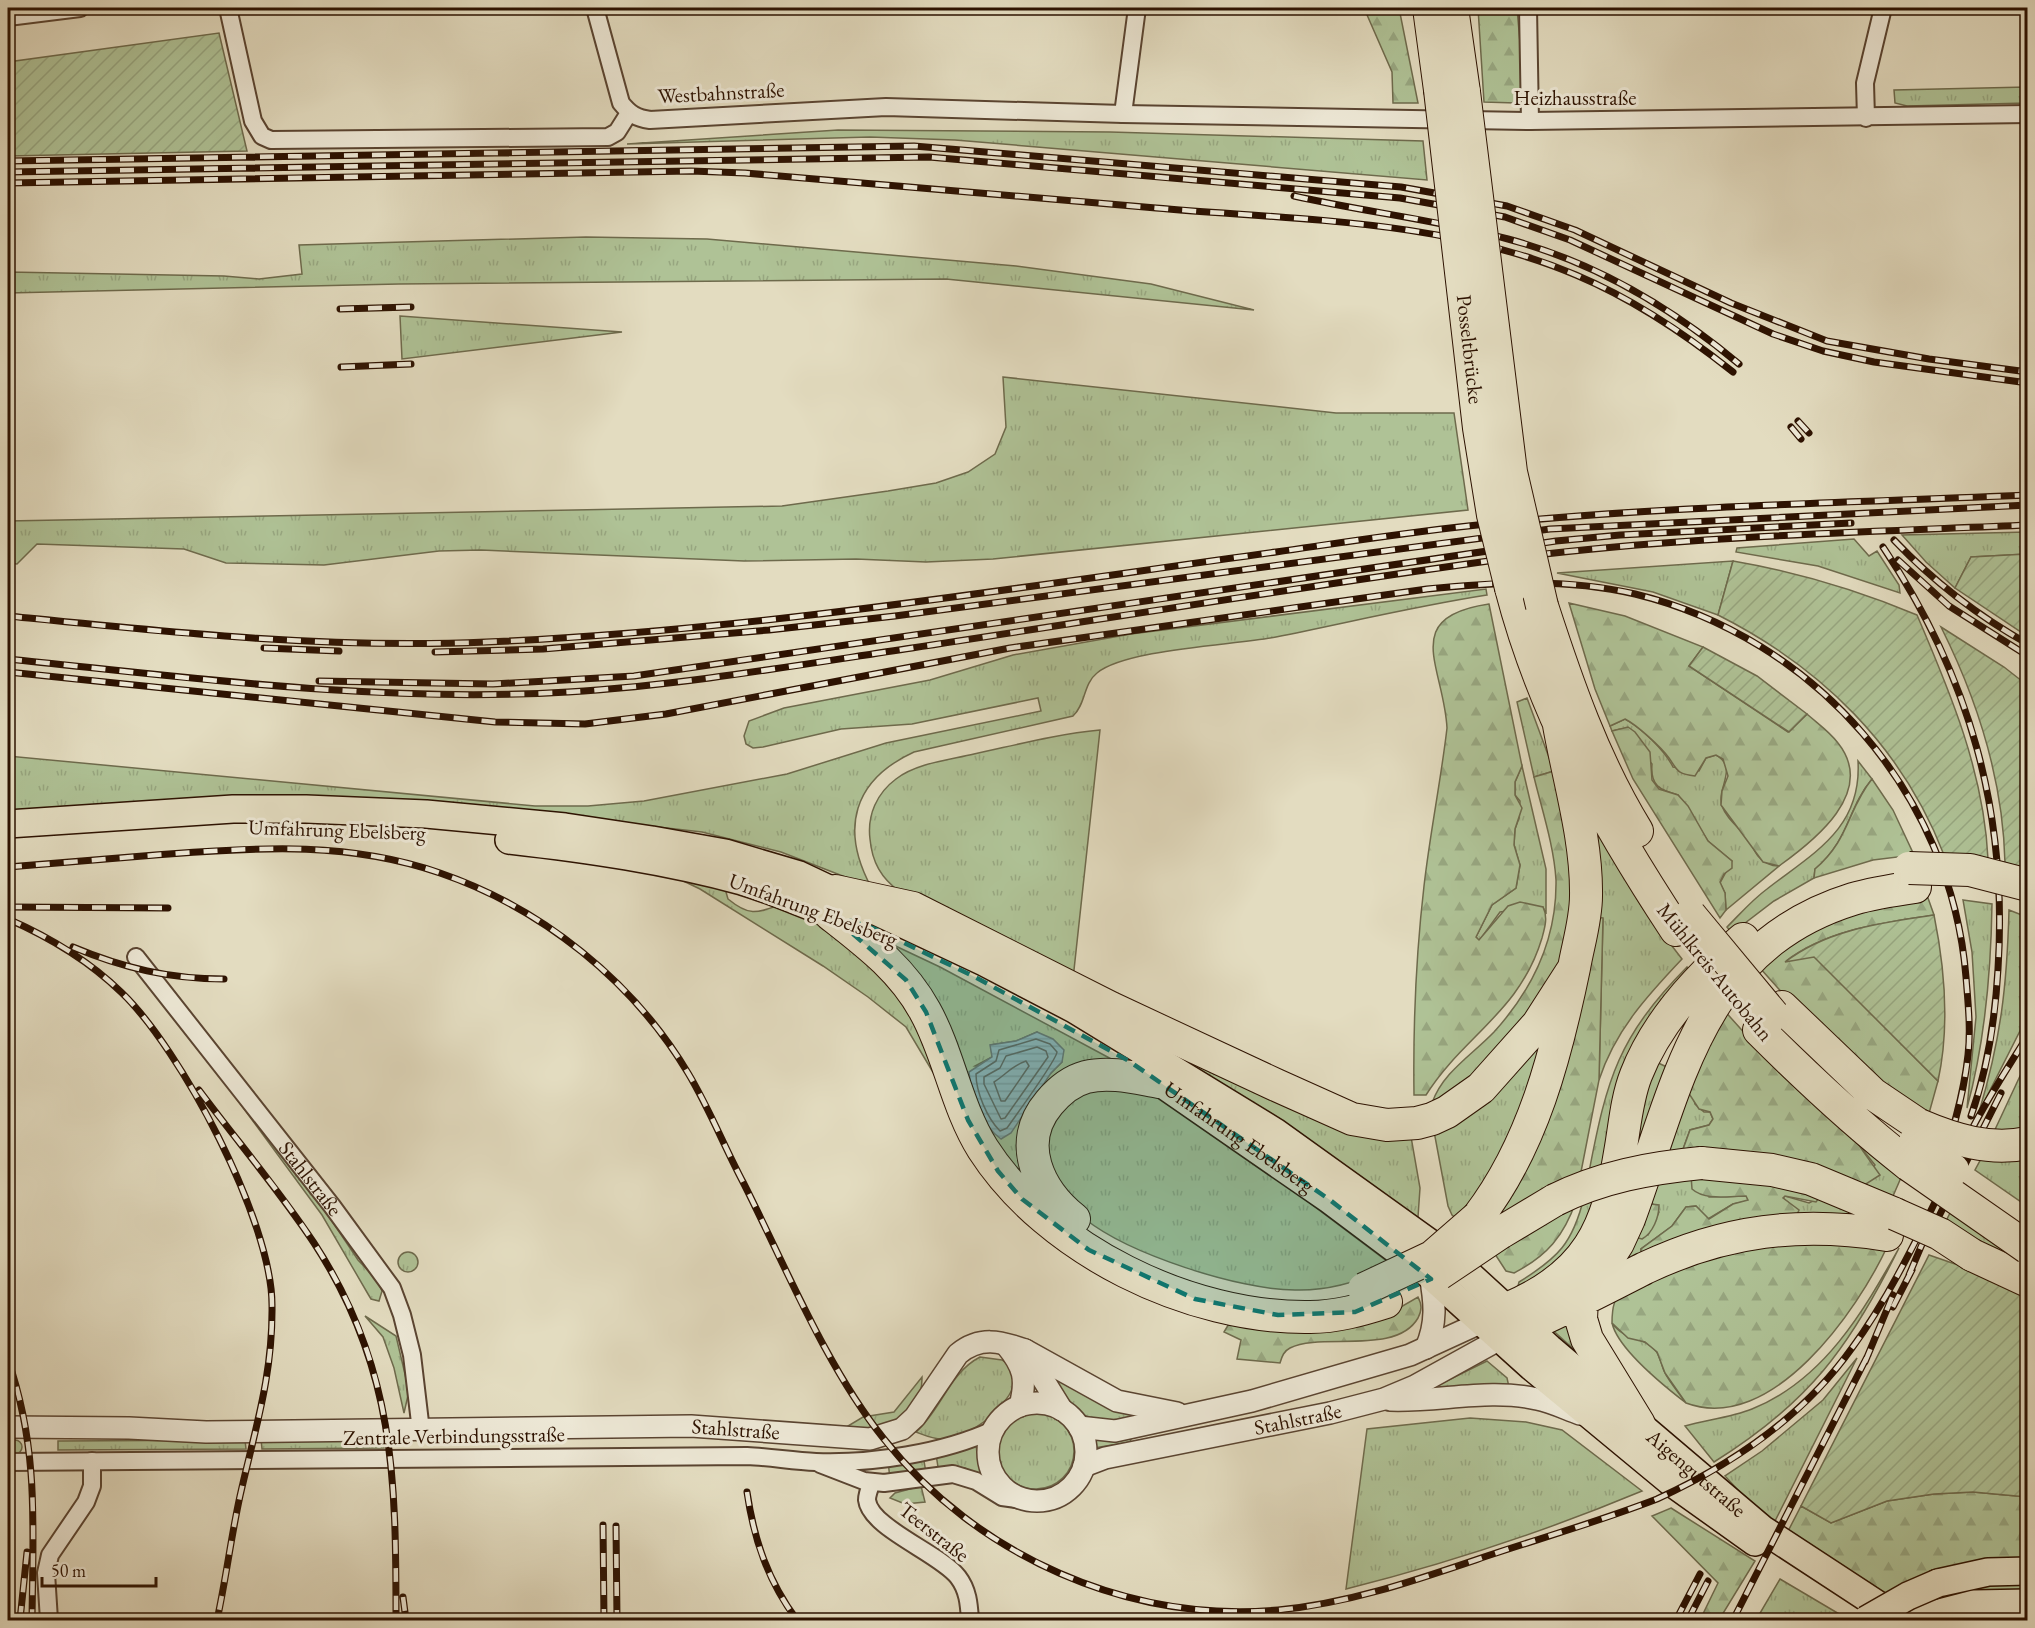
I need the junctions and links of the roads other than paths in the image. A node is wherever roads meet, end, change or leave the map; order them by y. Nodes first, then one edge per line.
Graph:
1 (80, 8) edge
2 (228, 8) edge
3 (595, 8) edge
4 (1137, 8) edge
5 (1420, 8) edge
6 (1430, 8) edge
7 (1452, 8) edge
8 (1469, 8) edge
9 (1528, 8) edge
10 (1883, 8) edge
11 (8, 17) edge
12 (1453, 85) junction
13 (629, 113) junction
14 (1123, 114) junction
15 (2028, 114) edge
16 (1866, 118) junction
17 (1530, 121) junction
18 (1529, 607) junction
19 (1559, 725) junction
20 (8, 824) edge
21 (8, 843) edge
22 (1912, 878) junction
23 (2028, 885) edge
24 (832, 903) junction
25 (2028, 905) edge
26 (1683, 922) junction
27 (136, 957) dead end
28 (1574, 968) junction
29 (1771, 1017) junction
30 (1160, 1083) junction
31 (2028, 1143) edge
32 (1914, 1144) junction
33 (2028, 1222) edge
34 (1891, 1224) junction
35 (1489, 1225) junction
36 (2028, 1248) edge
37 (1430, 1275) junction
38 (2028, 1281) edge
39 (1375, 1295) junction
40 (1581, 1299) junction
41 (1504, 1324) junction
42 (1004, 1343) junction
43 (1426, 1348) junction
44 (1026, 1350) junction
45 (1350, 1374) junction
46 (1384, 1399) junction
47 (1020, 1406) junction
48 (1358, 1407) junction
49 (1062, 1410) junction
50 (1189, 1415) junction
51 (1163, 1421) junction
52 (1599, 1422) junction
53 (1639, 1424) junction
54 (10, 1426) edge
55 (1079, 1427) junction
56 (993, 1430) junction
57 (422, 1431) junction
58 (1139, 1450) junction
59 (92, 1461) junction
60 (8, 1462) edge
61 (816, 1462) junction
62 (1084, 1466) junction
63 (872, 1482) junction
64 (1023, 1500) junction
65 (2028, 1571) edge
66 (2028, 1603) edge
67 (49, 1620) edge
68 (970, 1620) edge
69 (1866, 1620) edge
70 (1875, 1620) edge
71 (1901, 1620) edge
72 (1912, 1620) edge

1 - 11 street
2 - 13 street, Westbahnstraße
3 - 13 street
4 - 14 street
5 - 12 highway
6 - 12 highway
7 - 12 highway
8 - 12 highway
9 - 17 street
10 - 16 street
12 - 18 highway, Posseltbrücke, bridge
12 - 18 highway, Posseltbrücke, bridge
13 - 14 street, Westbahnstraße
14 - 17 street, Heizhausstraße
15 - 16 street, Heizhausstraße
16 - 17 street, Heizhausstraße
18 - 19 highway, Mühlkreis Autobahn
18 - 26 highway, Mühlkreis Autobahn
19 - 26 highway, Mühlkreis Autobahn
19 - 28 highway
20 - 24 main road, Umfahrung Ebelsberg
21 - 24 main road, Umfahrung Ebelsberg
22 - 23 highway, bridge
22 - 25 highway
22 - 40 highway
22 - 41 highway
24 - 28 highway
24 - 30 main road, Umfahrung Ebelsberg
24 - 39 highway
24 - 41 main road, Umfahrung Ebelsberg
26 - 29 highway, Mühlkreis Autobahn
26 - 29 highway, Mühlkreis Autobahn, bridge
27 - 57 street, Stahlstraße
28 - 35 highway
29 - 32 highway
30 - 37 main road, Umfahrung Ebelsberg
30 - 39 highway
31 - 32 highway, bridge
32 - 33 highway, bridge
32 - 36 highway, bridge
34 - 35 highway, bridge
34 - 38 highway, bridge
34 - 40 highway
35 - 39 highway, bridge
37 - 41 main road, Umfahrung Ebelsberg
37 - 43 street
40 - 41 highway
40 - 53 highway
41 - 43 street, Stahlstraße
41 - 46 street, Stahlstraße
41 - 52 main road, Aigengutstraße
41 - 53 main road, Aigengutstraße
42 - 44 street, Stahlstraße
42 - 47 street
42 - 57 street, Stahlstraße
43 - 45 street, Stahlstraße
44 - 49 street
44 - 50 street, Stahlstraße
45 - 48 street
45 - 50 street, Stahlstraße
46 - 48 street, Stahlstraße
46 - 52 street
47 - 49 street
47 - 56 street
48 - 58 street, Stahlstraße
49 - 55 street
50 - 51 street, Stahlstraße
51 - 55 street, Stahlstraße
51 - 58 street
52 - 70 main road, Aigengutstraße
53 - 71 main road, Aigengutstraße
54 - 57 street, Stahlstraße
55 - 62 street
56 - 61 street
56 - 64 street
58 - 62 street, Stahlstraße
59 - 60 street, Zentrale Verbindungsstraße
59 - 61 street, Zentrale Verbindungsstraße
59 - 67 street
61 - 63 street
62 - 64 street
63 - 64 street
63 - 68 street, Teerstraße
65 - 69 main road, bridge
66 - 72 main road

